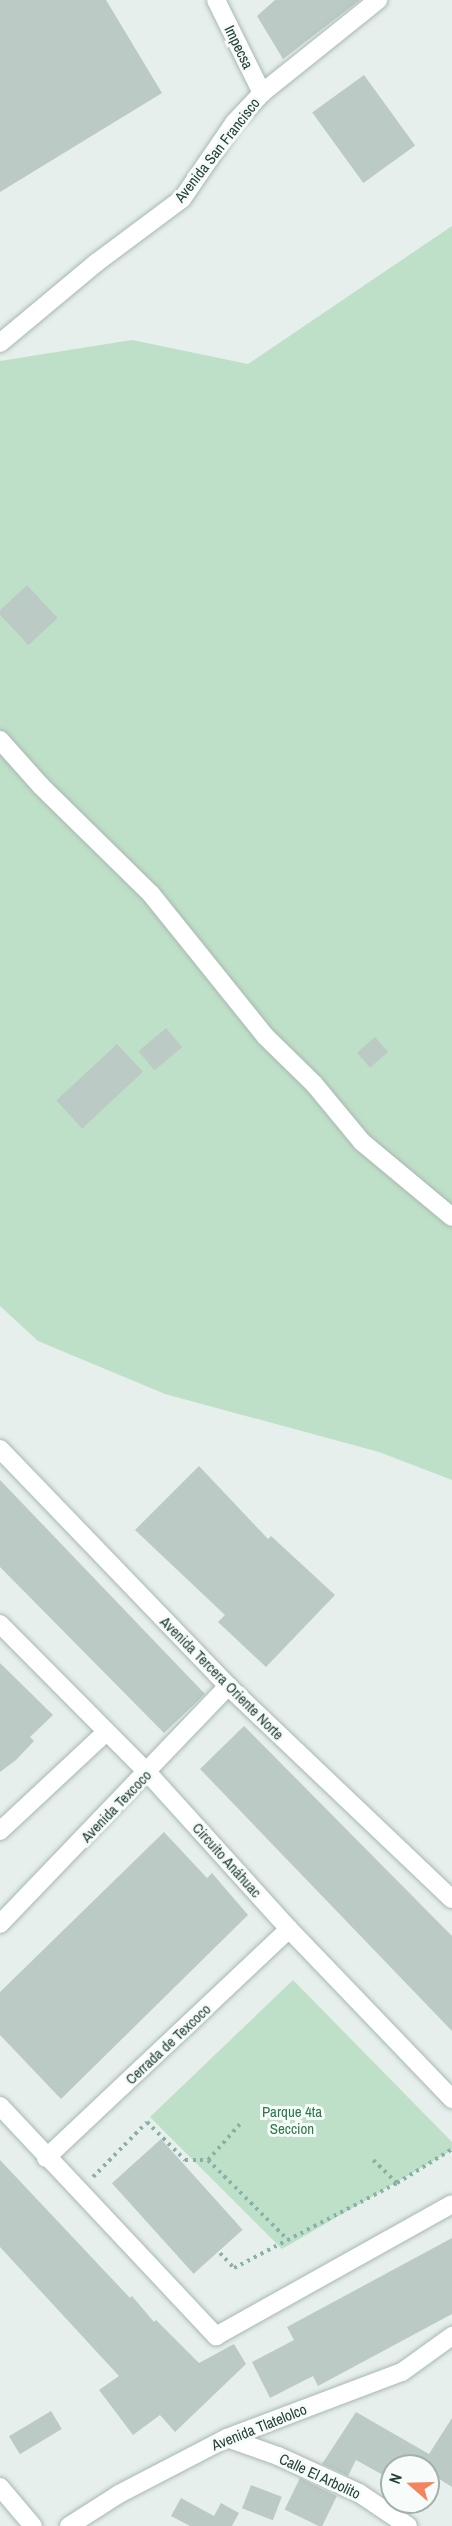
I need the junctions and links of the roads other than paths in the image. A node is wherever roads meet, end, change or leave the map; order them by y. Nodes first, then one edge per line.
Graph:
1 (216, 0) edge
2 (378, 0) edge
3 (262, 93) junction
4 (0, 343) edge
5 (0, 740) edge
6 (452, 1217) edge
7 (0, 1449) edge
8 (0, 1624) edge
9 (228, 1686) junction
10 (105, 1733) junction
11 (148, 1773) junction
12 (0, 1831) edge
13 (452, 1899) edge
14 (0, 1924) edge
15 (289, 1929) junction
16 (452, 2099) edge
17 (0, 2106) edge
18 (46, 2158) junction
19 (452, 2204) edge
20 (452, 2336) edge
21 (226, 2438) junction
22 (0, 2487) edge
23 (33, 2526) edge
24 (69, 2526) edge
25 (408, 2526) edge

1 - 3 street, Impecsa
2 - 3 street, Avenida San Francisco
3 - 4 street, Avenida San Francisco
5 - 6 street
7 - 9 street, Avenida Tercera Oriente Norte
8 - 10 street, Circuito Anáhuac
9 - 11 street, Avenida Texcoco
9 - 13 street, Avenida Tercera Oriente Norte
10 - 11 street, Circuito Anáhuac
10 - 12 street
11 - 14 street, Avenida Texcoco
11 - 15 street, Circuito Anáhuac
15 - 16 street, Circuito Anáhuac
15 - 18 street, Cerrada de Texcoco
17 - 18 street
18 - 19 street
20 - 21 street, Avenida Tlatelolco
21 - 24 street, Avenida Tlatelolco
21 - 25 street, Calle El Arbolito
22 - 23 street

